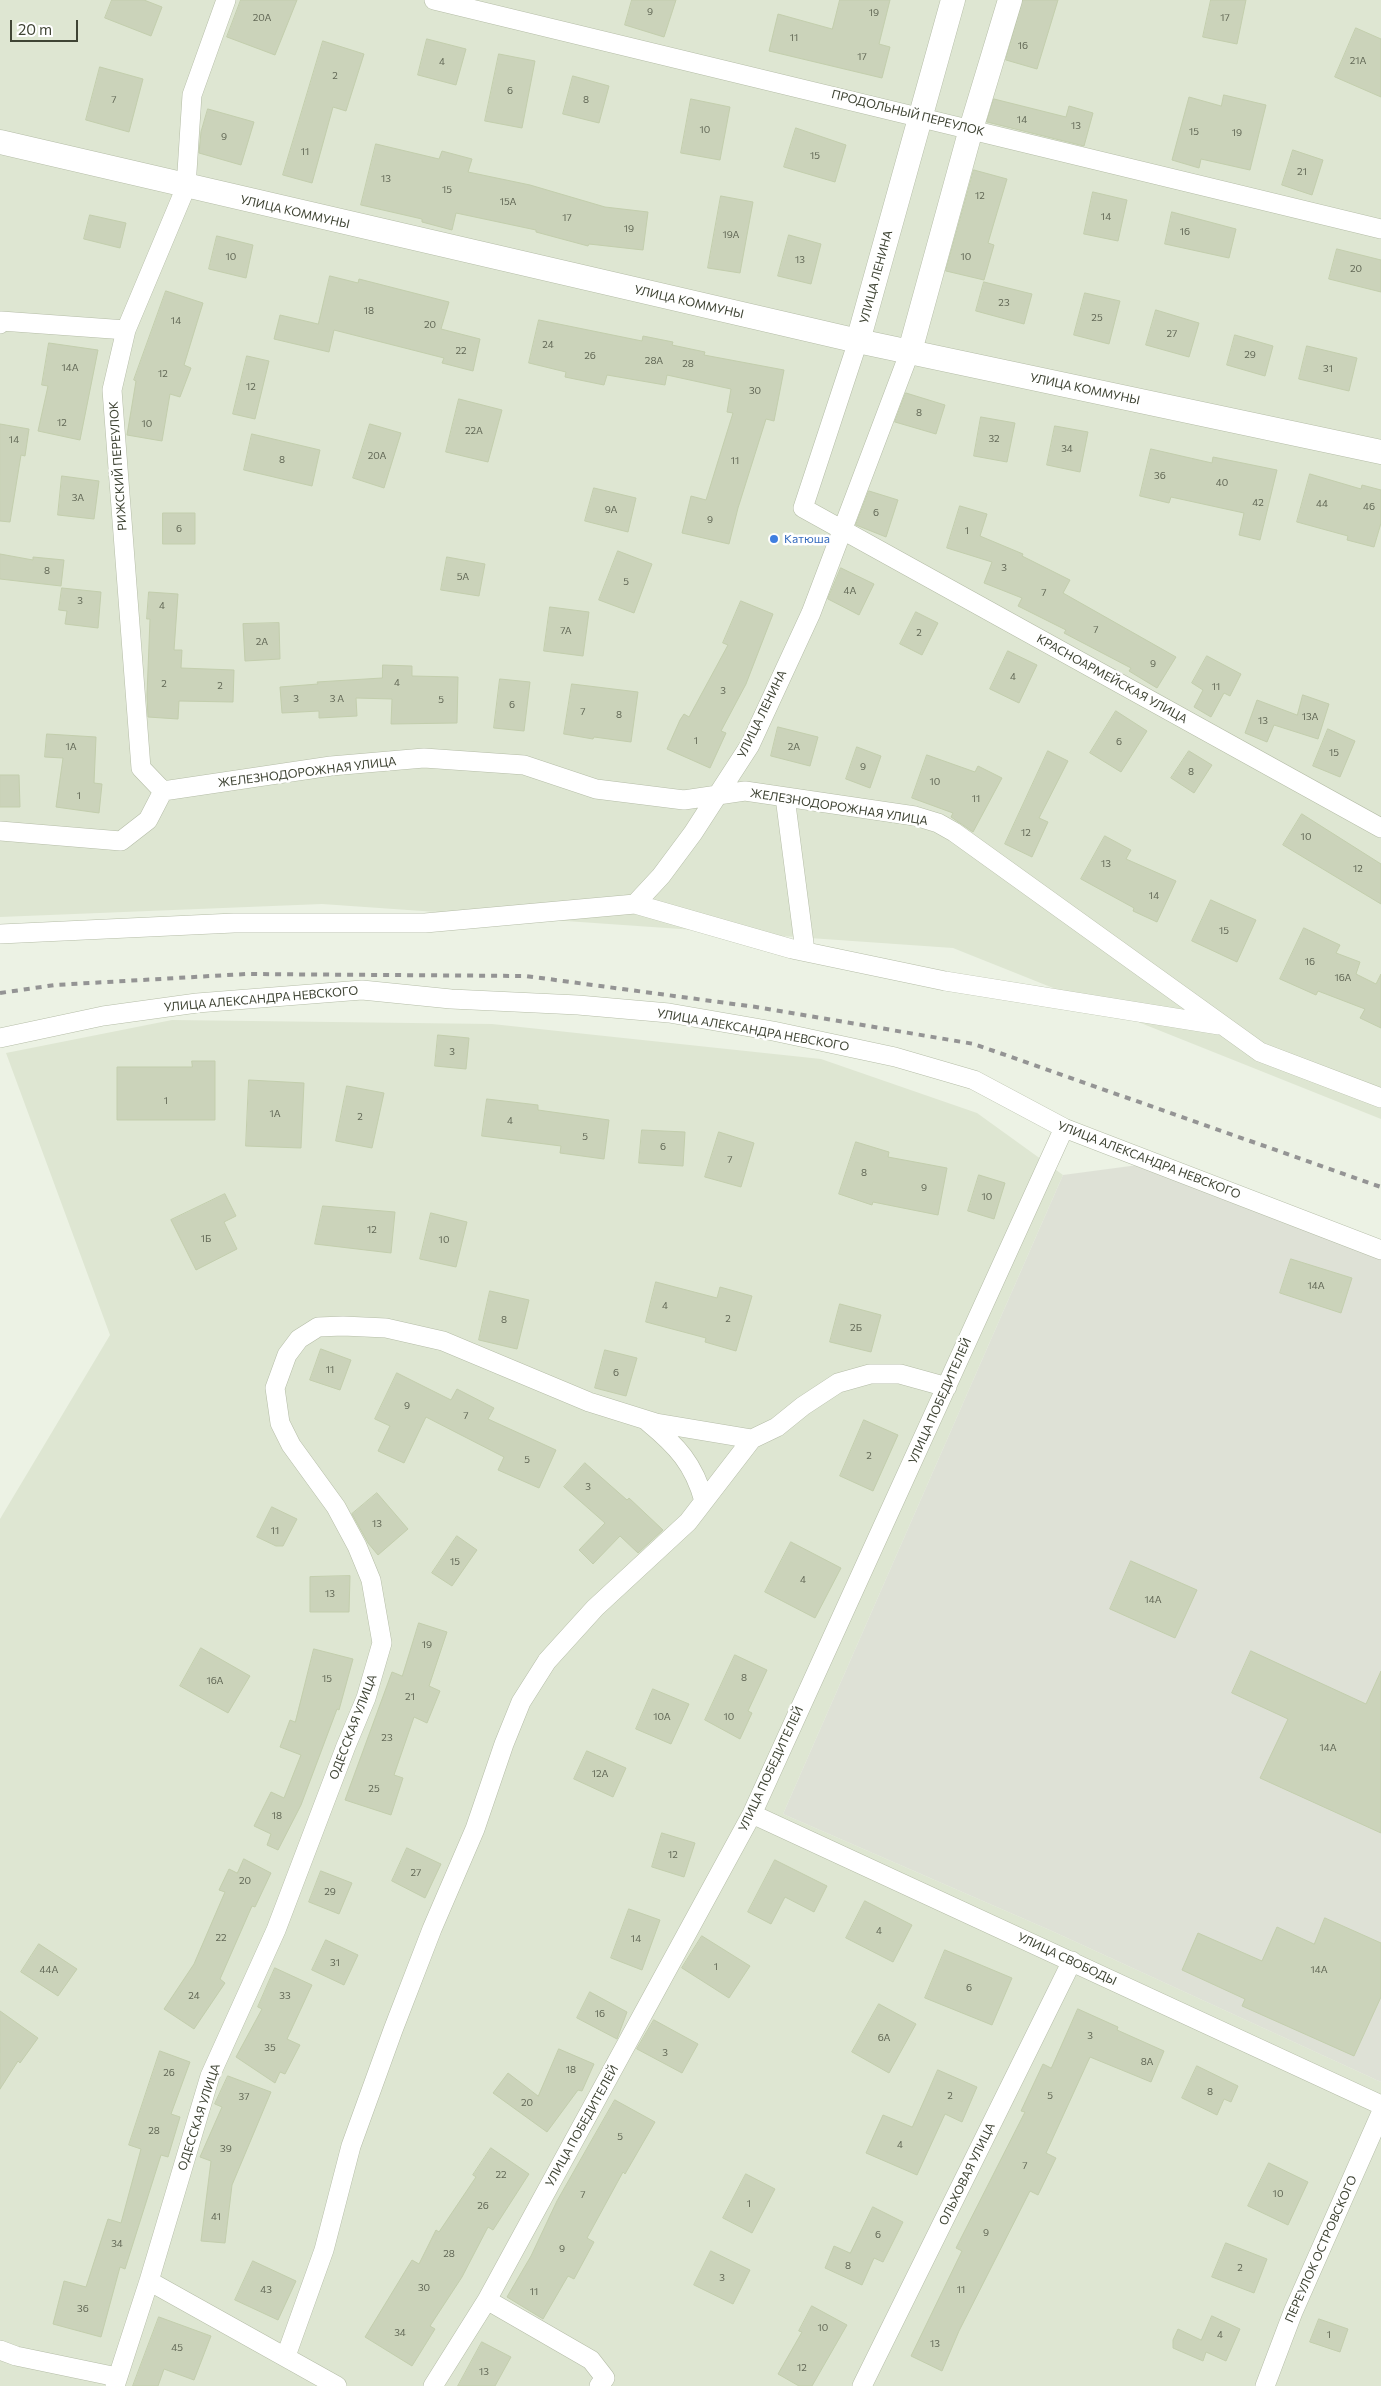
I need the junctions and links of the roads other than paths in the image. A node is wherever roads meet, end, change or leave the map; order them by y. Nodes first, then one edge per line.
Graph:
1 (226, 0) edge
2 (434, 0) edge
3 (953, 0) edge
4 (1010, 0) edge
5 (920, 116) junction
6 (971, 129) junction
7 (0, 142) edge
8 (186, 187) junction
9 (1381, 229) edge
10 (0, 324) edge
11 (126, 330) junction
12 (858, 341) junction
13 (910, 351) junction
14 (1381, 452) edge
15 (842, 530) junction
16 (164, 791) junction
17 (718, 795) junction
18 (785, 797) junction
19 (1381, 828) edge
20 (0, 831) edge
21 (635, 904) junction
22 (0, 934) edge
23 (805, 952) junction
24 (1223, 1026) junction
25 (0, 1038) edge
26 (1381, 1098) edge
27 (1064, 1128) junction
28 (1381, 1250) edge
29 (947, 1387) junction
30 (645, 1419) junction
31 (752, 1439) junction
32 (704, 1501) junction
33 (752, 1814) junction
34 (1072, 1961) junction
35 (1381, 2105) edge
36 (1381, 2113) edge
37 (149, 2281) junction
38 (488, 2300) junction
39 (0, 2350) edge
40 (286, 2356) junction
41 (116, 2382) edge
42 (337, 2386) edge
43 (433, 2386) edge
44 (599, 2386) edge
45 (862, 2386) edge
46 (1265, 2386) edge

1 - 8 street, РИЖСКИЙ ПЕРЕУЛОК
2 - 5 street, ПРОДОЛЬНЫЙ ПЕРЕУЛОК
3 - 5 street, УЛИЦА ЛЕНИНА
4 - 6 street, УЛИЦА ЛЕНИНА
5 - 6 street, ПРОДОЛЬНЫЙ ПЕРЕУЛОК
5 - 12 street, УЛИЦА ЛЕНИНА
6 - 9 street, ПРОДОЛЬНЫЙ ПЕРЕУЛОК
6 - 13 street, УЛИЦА ЛЕНИНА
7 - 8 street, УЛИЦА КОММУНЫ
8 - 11 street, РИЖСКИЙ ПЕРЕУЛОК
8 - 12 street, УЛИЦА КОММУНЫ
10 - 11 street
11 - 16 street, РИЖСКИЙ ПЕРЕУЛОК
12 - 13 street, УЛИЦА КОММУНЫ
12 - 15 street, УЛИЦА ЛЕНИНА
13 - 14 street, УЛИЦА КОММУНЫ
13 - 15 street, УЛИЦА ЛЕНИНА
15 - 17 street, УЛИЦА ЛЕНИНА
15 - 19 street, КРАСНОАРМЕЙСКАЯ УЛИЦА
16 - 17 street, ЖЕЛЕЗНОДОРОЖНАЯ УЛИЦА
16 - 20 street
17 - 18 street, ЖЕЛЕЗНОДОРОЖНАЯ УЛИЦА
17 - 21 street, УЛИЦА ЛЕНИНА
18 - 23 street
18 - 24 street, ЖЕЛЕЗНОДОРОЖНАЯ УЛИЦА
21 - 22 street
21 - 23 street
23 - 24 street
24 - 26 street, ЖЕЛЕЗНОДОРОЖНАЯ УЛИЦА
25 - 27 street, УЛИЦА АЛЕКСАНДРА НЕВСКОГО
27 - 28 street, УЛИЦА АЛЕКСАНДРА НЕВСКОГО
27 - 29 street, УЛИЦА ПОБЕДИТЕЛЕЙ
29 - 31 street
29 - 33 street, УЛИЦА ПОБЕДИТЕЛЕЙ
30 - 31 street, ОДЕССКАЯ УЛИЦА
30 - 32 street, ОДЕССКАЯ УЛИЦА
30 - 37 street, ОДЕССКАЯ УЛИЦА
31 - 32 street
32 - 40 street
33 - 34 street, УЛИЦА СВОБОДЫ
33 - 38 street, УЛИЦА ПОБЕДИТЕЛЕЙ
34 - 35 street, УЛИЦА СВОБОДЫ
34 - 45 street, ОЛЬХОВАЯ УЛИЦА
36 - 46 street, ПЕРЕУЛОК ОСТРОВСКОГО
37 - 40 street
37 - 41 street, ОДЕССКАЯ УЛИЦА
38 - 43 street, УЛИЦА ПОБЕДИТЕЛЕЙ
38 - 44 street
39 - 41 street
40 - 42 street

